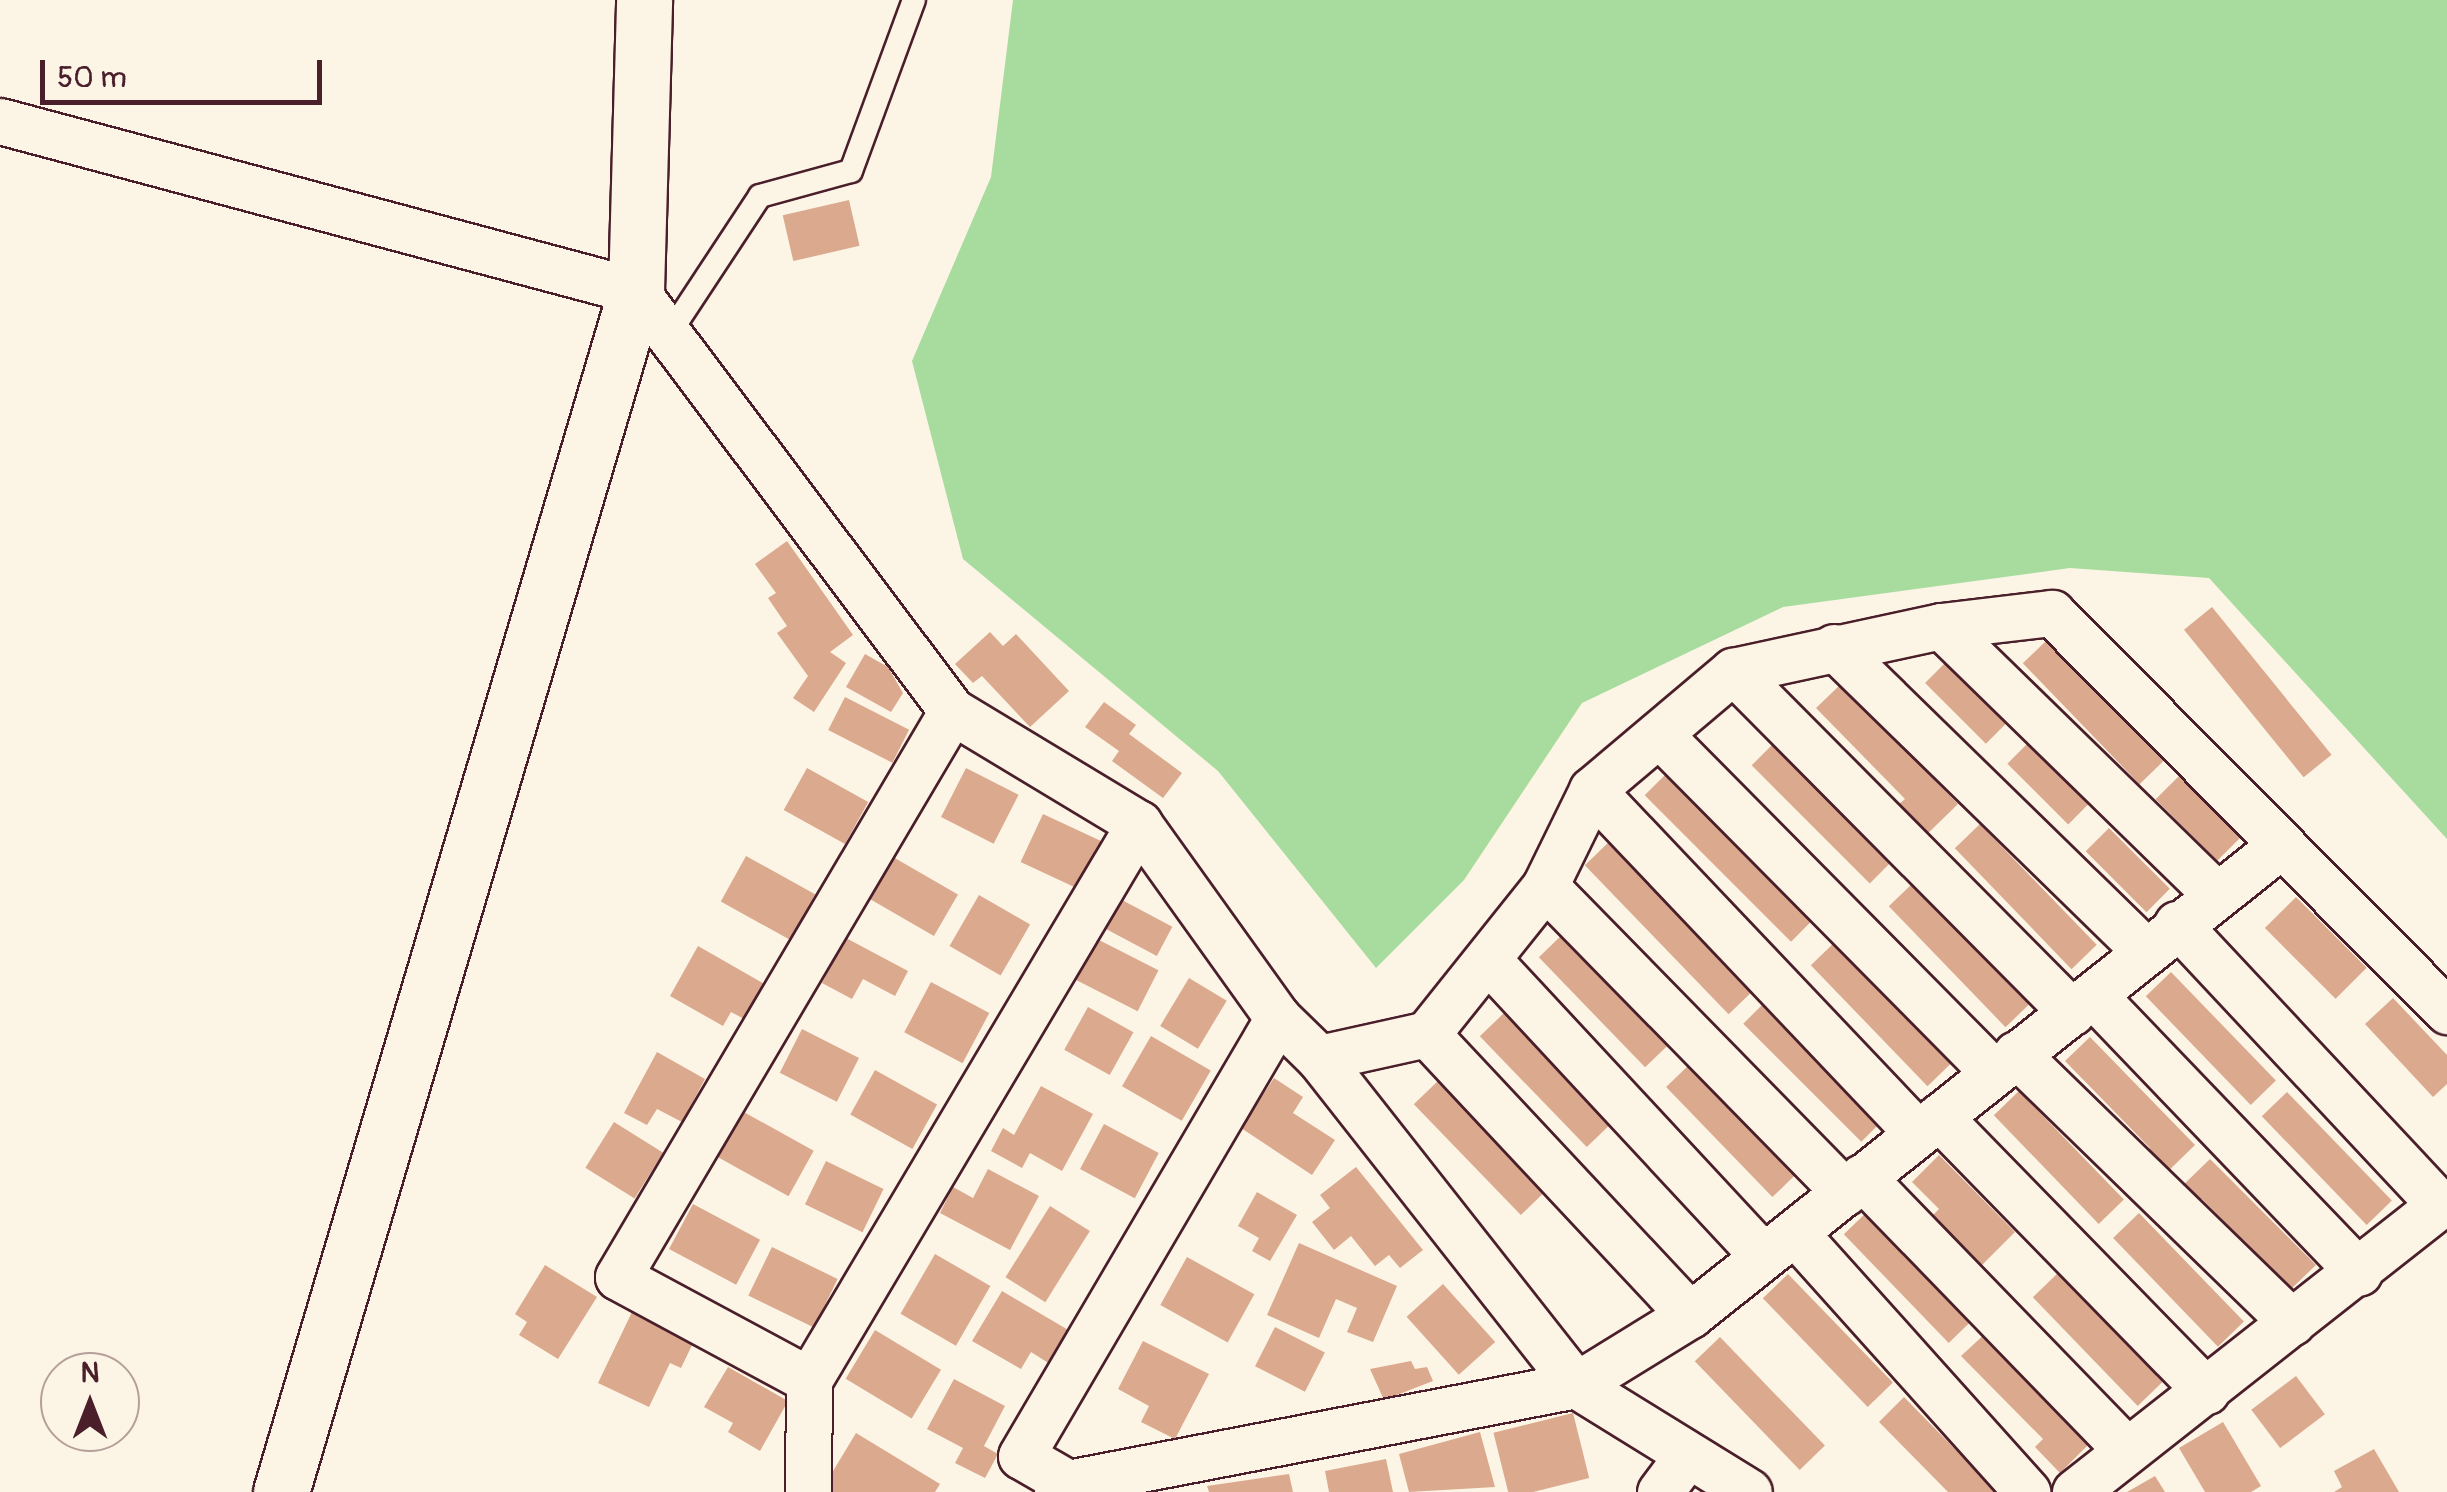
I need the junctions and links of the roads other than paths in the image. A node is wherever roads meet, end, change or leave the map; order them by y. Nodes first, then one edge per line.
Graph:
1 (644, 0) edge
2 (914, 0) edge
3 (0, 121) edge
4 (636, 290) junction
5 (668, 334) junction
6 (1941, 626) junction
7 (1834, 647) junction
8 (1733, 671) junction
9 (952, 711) junction
10 (1659, 734) junction
11 (1592, 790) junction
12 (1139, 824) junction
13 (2281, 845) junction
14 (1545, 886) junction
15 (2217, 895) junction
16 (2161, 938) junction
17 (1489, 961) junction
18 (2083, 1004) junction
19 (2447, 1010) edge
20 (1278, 1018) junction
21 (1427, 1034) junction
22 (1320, 1058) junction
23 (2005, 1063) junction
24 (1929, 1125) junction
25 (1854, 1184) junction
26 (1778, 1244) junction
27 (2359, 1272) junction
28 (1690, 1314) junction
29 (2292, 1322) junction
30 (809, 1380) junction
31 (1576, 1385) junction
32 (2206, 1391) junction
33 (2128, 1450) junction
34 (1673, 1475) edge
35 (1063, 1487) edge
36 (281, 1492) edge
37 (808, 1492) edge
38 (1749, 1492) edge
39 (2027, 1492) edge
40 (2076, 1492) edge

1 - 4 street
2 - 5 lane
3 - 4 street
4 - 5 street
4 - 36 street
5 - 9 street
6 - 7 street
6 - 13 street
6 - 15 street
7 - 8 street
7 - 16 street
8 - 10 street
8 - 18 street
9 - 12 street
9 - 30 street
10 - 11 street
10 - 23 street
11 - 14 street
11 - 24 street
12 - 20 street
12 - 30 street
13 - 15 street
13 - 19 street
14 - 17 street
14 - 25 street
15 - 16 street
16 - 18 street
16 - 27 street
17 - 21 street
17 - 26 street
18 - 23 street
18 - 27 street
20 - 22 street
20 - 35 street
21 - 22 street
21 - 28 street
22 - 31 street
23 - 24 street
23 - 29 street
24 - 25 street
24 - 32 street
25 - 26 street
25 - 33 street
26 - 28 street
26 - 39 street
27 - 29 street
28 - 31 street
29 - 32 street
30 - 37 street
31 - 34 street
31 - 35 street
32 - 33 street
33 - 40 street
34 - 38 street

